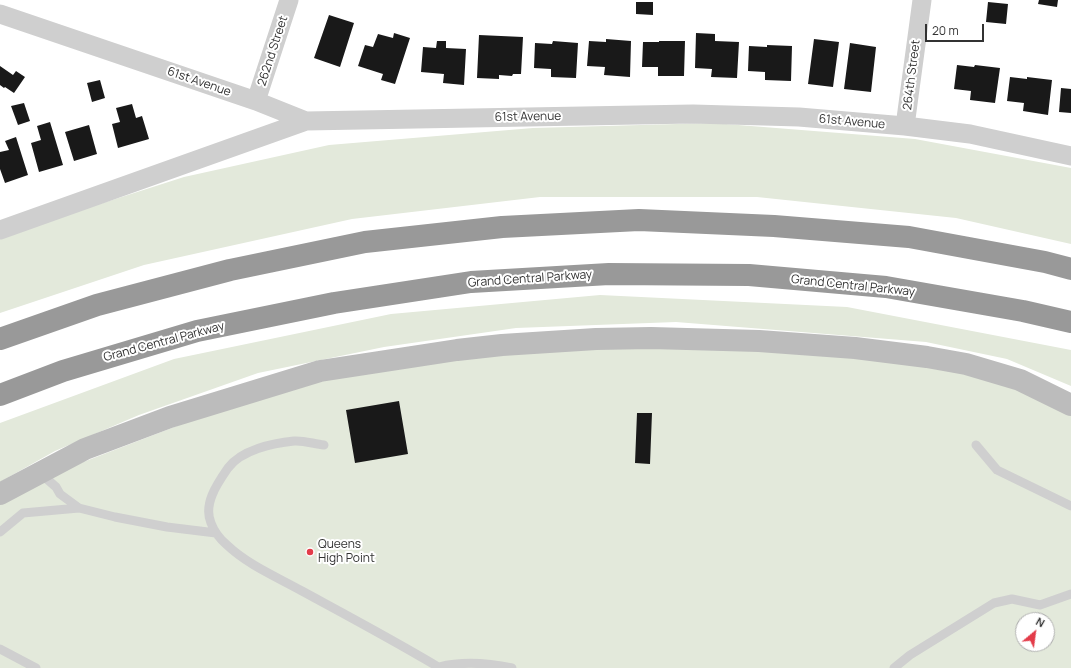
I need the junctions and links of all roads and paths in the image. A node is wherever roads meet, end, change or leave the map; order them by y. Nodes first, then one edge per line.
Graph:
1 (289, 0) edge
2 (922, 0) edge
3 (0, 14) edge
4 (256, 101) junction
5 (306, 121) junction
6 (905, 126) junction
7 (1071, 156) edge
8 (0, 230) edge
9 (1071, 268) edge
10 (1071, 322) edge
11 (0, 339) edge
12 (0, 395) edge
13 (1071, 405) edge
14 (324, 445) dead end
15 (976, 445) dead end
16 (40, 473) junction
17 (0, 494) edge
18 (1071, 506) edge
19 (79, 508) junction
20 (0, 532) edge
21 (216, 533) junction
22 (1071, 594) edge
23 (0, 649) edge
24 (36, 668) edge
25 (439, 668) edge
26 (512, 668) edge
27 (894, 668) edge

1 - 4 street, 262nd Street
2 - 6 street, 264th Street
3 - 4 street, 61st Avenue
4 - 5 street, 61st Avenue
5 - 6 street, 61st Avenue
5 - 8 street
6 - 7 street, 61st Avenue
9 - 11 highway
10 - 12 highway, Grand Central Parkway
13 - 16 main road
14 - 21 lane
15 - 18 lane
16 - 17 main road
16 - 19 lane
19 - 20 lane
19 - 21 lane
21 - 25 lane
22 - 27 lane
23 - 24 lane
25 - 26 lane

